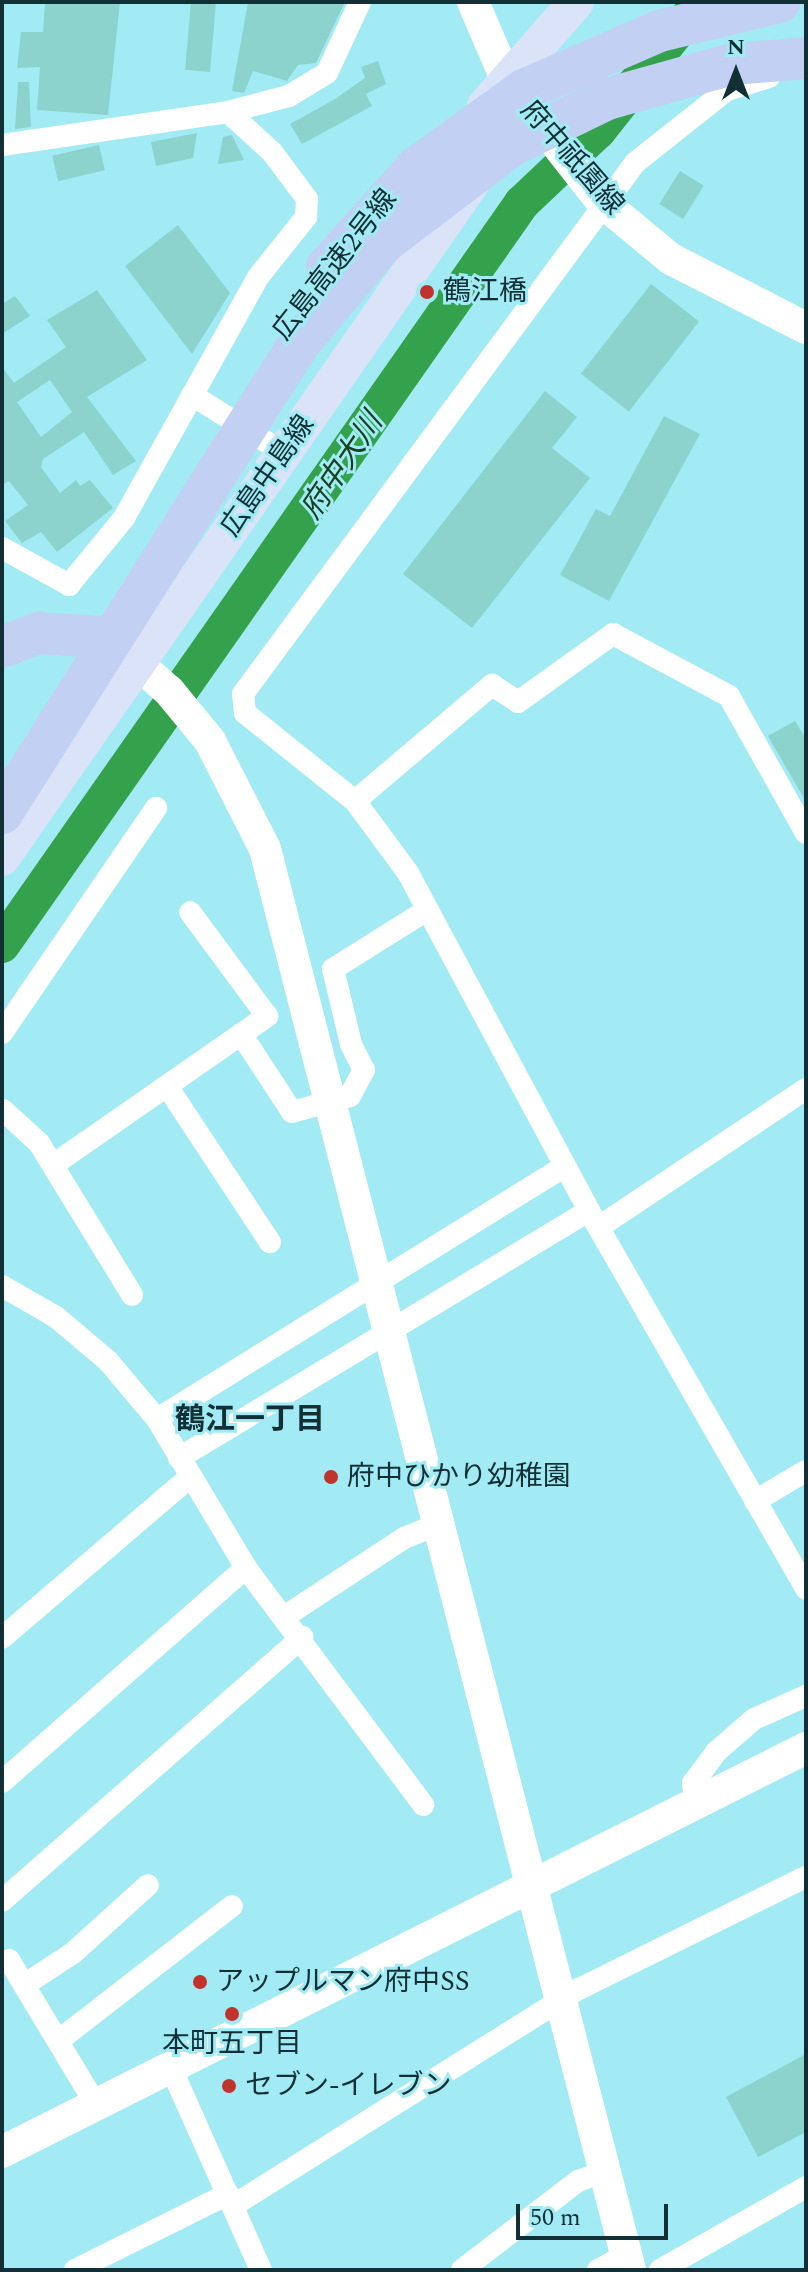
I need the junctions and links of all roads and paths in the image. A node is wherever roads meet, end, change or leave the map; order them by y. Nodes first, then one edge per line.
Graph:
1 (360, 2) edge
2 (473, 2) edge
3 (576, 2) edge
4 (780, 2) edge
5 (806, 58) edge
6 (806, 76) edge
7 (507, 81) junction
8 (228, 112) junction
9 (2, 145) edge
10 (599, 199) junction
11 (806, 328) edge
12 (192, 395) junction
13 (234, 422) junction
14 (284, 453) junction
15 (2, 548) edge
16 (104, 637) junction
17 (2, 647) edge
18 (146, 668) junction
19 (51, 714) junction
20 (2, 762) edge
21 (2, 776) edge
22 (355, 801) junction
23 (156, 808) dead end
24 (2, 813) edge
25 (806, 833) edge
26 (2, 858) edge
27 (427, 910) junction
28 (190, 912) dead end
29 (2, 1033) edge
30 (241, 1034) junction
31 (167, 1086) junction
32 (806, 1089) edge
33 (331, 1102) junction
34 (2, 1110) edge
35 (53, 1165) junction
36 (565, 1166) junction
37 (594, 1219) junction
38 (270, 1242) dead end
39 (378, 1283) junction
40 (2, 1286) edge
41 (132, 1295) dead end
42 (389, 1331) junction
43 (157, 1419) junction
44 (184, 1468) junction
45 (806, 1471) edge
46 (755, 1501) junction
47 (439, 1524) junction
48 (246, 1568) junction
49 (806, 1589) edge
50 (287, 1615) junction
51 (302, 1637) junction
52 (2, 1638) edge
53 (806, 1696) edge
54 (806, 1748) edge
55 (2, 1782) edge
56 (695, 1804) junction
57 (423, 1805) dead end
58 (806, 1877) edge
59 (148, 1885) dead end
60 (532, 1887) junction
61 (2, 1901) edge
62 (232, 1906) dead end
63 (9, 1960) dead end
64 (24, 1985) junction
65 (562, 2001) junction
66 (58, 2041) junction
67 (171, 2068) junction
68 (96, 2105) junction
69 (2, 2152) edge
70 (605, 2171) junction
71 (806, 2187) edge
72 (231, 2200) junction
73 (628, 2262) edge
74 (75, 2270) edge
75 (261, 2270) edge
76 (462, 2270) edge
77 (598, 2270) edge
78 (660, 2270) edge

1 - 8 street
2 - 7 street, 府中祇園線
3 - 7 main road, 広島中島線
4 - 19 highway, 広島高速2号線
5 - 19 highway, 広島高速2号線
6 - 10 street
7 - 10 street, 府中祇園線
7 - 13 main road, 広島中島線
7 - 14 main road, 広島中島線
8 - 9 street
8 - 12 street
10 - 11 street, 府中祇園線
10 - 22 street
12 - 13 street
12 - 15 street
13 - 14 street
13 - 16 main road, 広島中島線
14 - 18 main road, 広島中島線
16 - 17 highway
16 - 18 street
16 - 21 main road, 広島中島線
18 - 26 main road, 広島中島線
18 - 33 street
19 - 20 highway
19 - 24 highway
22 - 25 street
22 - 27 street
23 - 29 street
27 - 33 street
27 - 36 street
28 - 30 street
30 - 31 street
30 - 33 street
31 - 35 street
31 - 38 street
32 - 37 street
33 - 39 street
34 - 35 street
35 - 41 street
36 - 37 street
36 - 39 street
37 - 42 street
37 - 46 street
39 - 42 street
39 - 43 street
40 - 43 street
42 - 44 street
42 - 47 street
43 - 44 street
44 - 48 street
44 - 52 street
45 - 46 street
46 - 49 street
47 - 50 street
47 - 60 street
48 - 50 street
48 - 55 street
50 - 51 street
51 - 57 street
51 - 61 street
53 - 56 street
54 - 56 street
56 - 60 street
58 - 65 street
59 - 64 street
60 - 65 street
60 - 67 street
62 - 66 street
63 - 64 street
64 - 66 street
65 - 70 street
65 - 72 street
66 - 68 street
67 - 68 street
67 - 72 street
68 - 69 street
70 - 73 street
70 - 76 street
71 - 78 street
72 - 74 street
72 - 75 street
73 - 77 street

